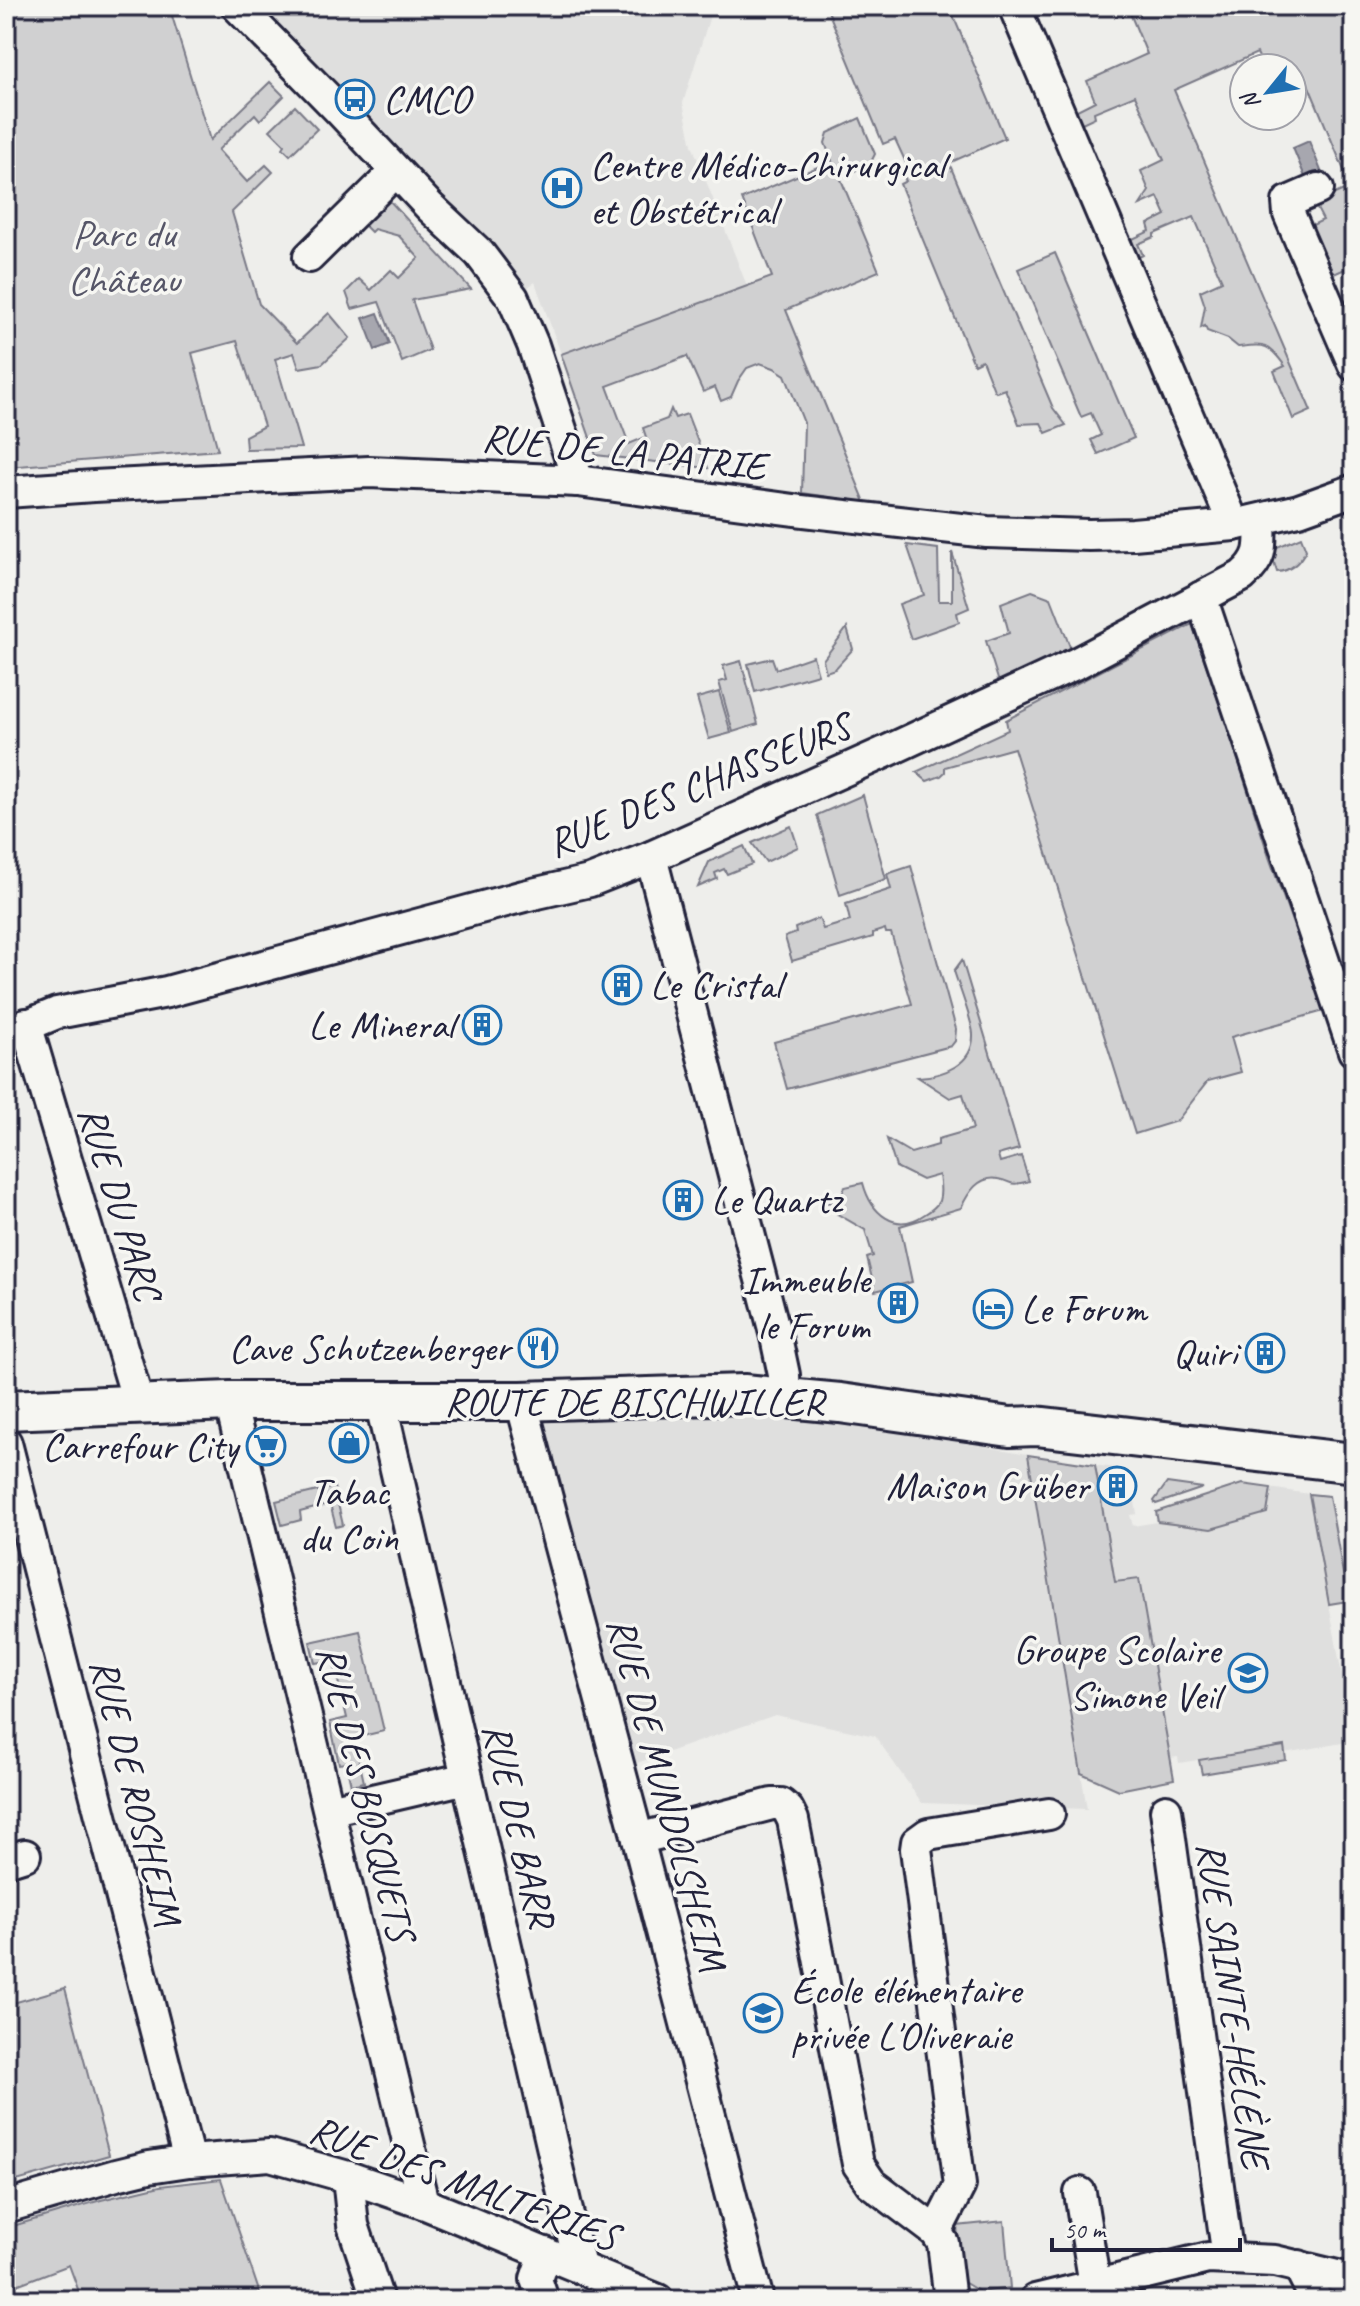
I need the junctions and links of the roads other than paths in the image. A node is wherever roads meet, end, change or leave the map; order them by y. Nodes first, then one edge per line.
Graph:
1 (237, 6) edge
2 (1014, 6) edge
3 (396, 171) junction
4 (1318, 189) dead end
5 (309, 257) dead end
6 (1354, 365) edge
7 (578, 481) junction
8 (1354, 490) edge
9 (6, 492) edge
10 (1247, 523) junction
11 (1201, 597) junction
12 (651, 857) junction
13 (16, 1029) edge
14 (1354, 1051) edge
15 (785, 1397) junction
16 (380, 1400) junction
17 (230, 1401) junction
18 (521, 1401) junction
19 (139, 1405) junction
20 (6, 1410) edge
21 (6, 1443) edge
22 (1354, 1463) edge
23 (467, 1778) junction
24 (329, 1810) junction
25 (1166, 1810) dead end
26 (1049, 1814) dead end
27 (638, 1839) junction
28 (189, 2161) junction
29 (348, 2177) junction
30 (1080, 2193) dead end
31 (423, 2203) junction
32 (6, 2207) edge
33 (936, 2232) junction
34 (545, 2253) junction
35 (1228, 2258) junction
36 (1299, 2266) junction
37 (580, 2267) junction
38 (1354, 2280) edge
39 (1095, 2285) junction
40 (378, 2300) edge
41 (543, 2300) edge
42 (658, 2300) edge
43 (758, 2300) edge
44 (950, 2300) edge
45 (1035, 2300) edge
46 (1316, 2300) edge

1 - 3 street
2 - 10 street
3 - 5 street
3 - 7 street
4 - 6 street
7 - 9 street, RUE DE LA PATRIE
7 - 10 street, RUE DE LA PATRIE
8 - 10 street, RUE DE LA PATRIE
10 - 11 street, RUE DES CHASSEURS
11 - 12 street, RUE DES CHASSEURS
11 - 14 street
12 - 13 street, RUE DES CHASSEURS
12 - 15 street
13 - 19 street, RUE DU PARC
15 - 18 main road, ROUTE DE BISCHWILLER
15 - 22 main road, ROUTE DE BISCHWILLER
16 - 17 main road, ROUTE DE BISCHWILLER
16 - 18 main road, ROUTE DE BISCHWILLER
16 - 23 street, RUE DE BARR
17 - 19 main road, ROUTE DE BISCHWILLER
17 - 24 street, RUE DES BOSQUETS
18 - 27 street, RUE DE MUNDOLSHEIM
19 - 20 main road, ROUTE DE BISCHWILLER
21 - 28 street, RUE DE ROSHEIM
23 - 24 street
23 - 37 street, RUE DE BARR
24 - 31 street, RUE DES BOSQUETS
25 - 35 street, RUE SAINTE-HÉLÈNE
26 - 33 street
27 - 33 street
27 - 43 street, RUE DE MUNDOLSHEIM
28 - 29 street, RUE DES MALTERIES
28 - 32 street, RUE DES MALTERIES
29 - 31 street, RUE DES MALTERIES
29 - 40 street
30 - 39 street
31 - 34 street, RUE DES MALTERIES
33 - 44 street
34 - 37 street, RUE DES MALTERIES
34 - 41 street
35 - 36 street
35 - 39 street
36 - 38 street
36 - 46 street
37 - 42 street, RUE DES MALTERIES
39 - 45 street

